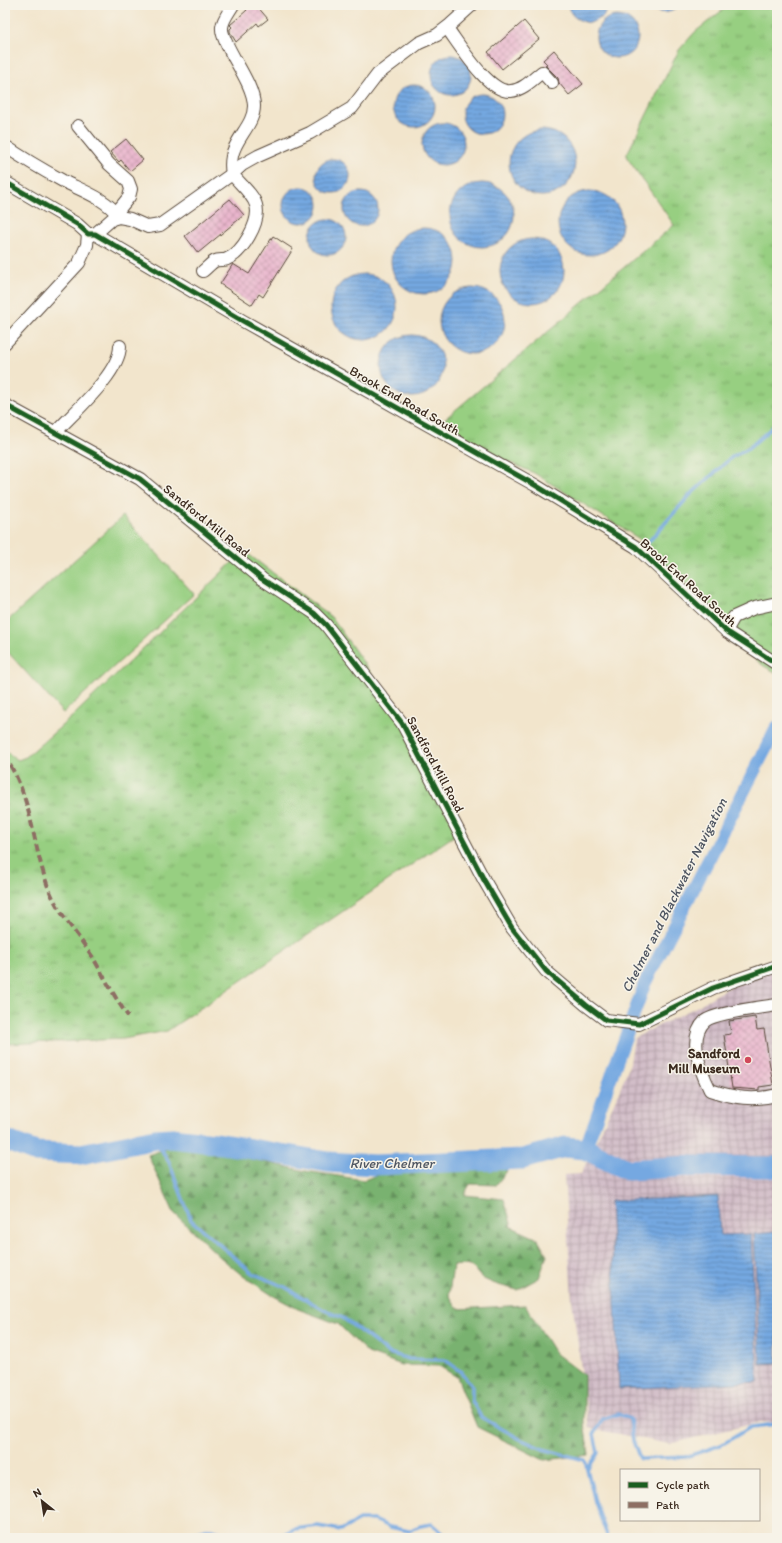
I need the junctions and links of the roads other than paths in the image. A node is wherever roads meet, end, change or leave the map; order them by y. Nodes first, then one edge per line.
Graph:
1 (233, 5) edge
2 (472, 5) edge
3 (447, 28) junction
4 (552, 83) dead end
5 (78, 126) dead end
6 (5, 146) edge
7 (232, 174) junction
8 (5, 182) edge
9 (118, 215) junction
10 (91, 234) junction
11 (203, 271) dead end
12 (5, 342) edge
13 (120, 346) dead end
14 (5, 405) edge
15 (55, 433) junction
16 (777, 603) edge
17 (726, 631) junction
18 (777, 664) edge
19 (777, 966) edge
20 (777, 1005) edge
21 (777, 1095) edge

1 - 7 street
2 - 3 street
3 - 4 street
3 - 7 street
5 - 9 street
6 - 9 street
7 - 9 street
7 - 11 street
8 - 10 street, Brook End Road South
9 - 10 street
10 - 12 street
10 - 17 street, Brook End Road South
13 - 15 street
14 - 15 street, Sandford Mill Road
15 - 19 street, Sandford Mill Road
16 - 17 street
17 - 18 street, Brook End Road South
20 - 21 street

